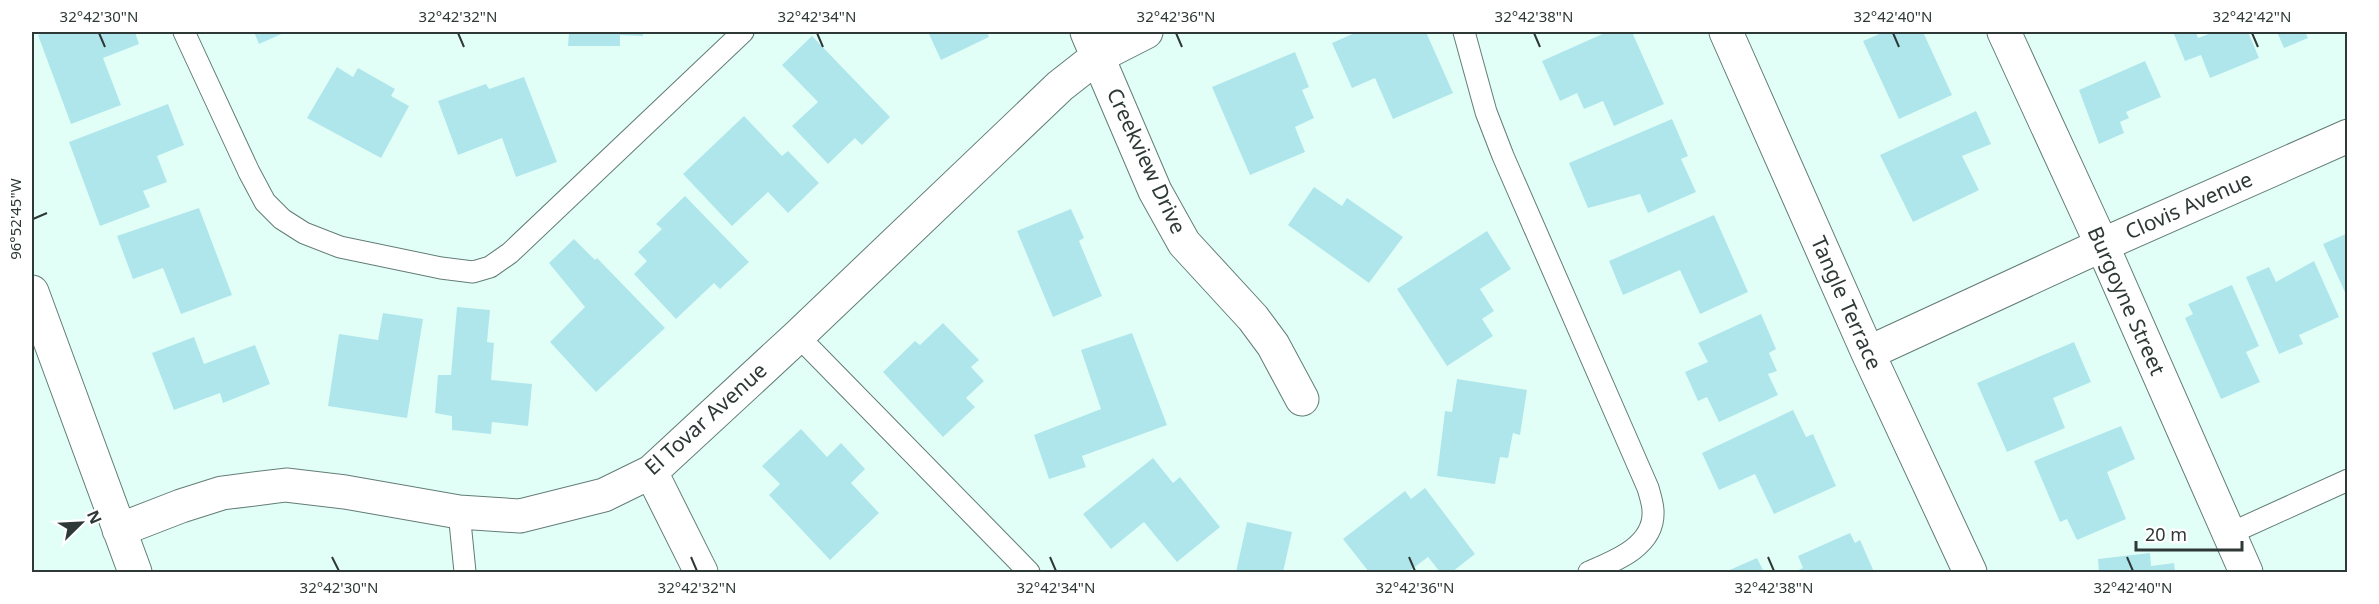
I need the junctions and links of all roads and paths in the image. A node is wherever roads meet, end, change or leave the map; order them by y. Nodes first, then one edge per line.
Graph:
1 (184, 32) edge
2 (743, 32) edge
3 (1146, 32) edge
4 (1464, 32) edge
5 (1726, 32) edge
6 (2004, 32) edge
7 (1092, 44) edge
8 (2348, 136) edge
9 (2102, 245) junction
10 (32, 292) edge
11 (798, 336) junction
12 (1868, 353) junction
13 (1302, 399) dead end
14 (651, 472) junction
15 (2348, 480) edge
16 (459, 512) junction
17 (119, 530) junction
18 (2229, 534) junction
19 (135, 573) edge
20 (465, 573) edge
21 (701, 573) edge
22 (1029, 573) edge
23 (1589, 573) edge
24 (1970, 573) edge
25 (2246, 573) edge

1 - 2 lane
3 - 7 street, El Tovar Avenue
4 - 23 lane
5 - 12 street, Tangle Terrace
6 - 9 street, Burgoyne Street
7 - 11 street, El Tovar Avenue
7 - 13 street, Creekview Drive
8 - 9 street, Clovis Avenue
9 - 12 street, Clovis Avenue
9 - 18 street, Burgoyne Street
10 - 17 street
11 - 14 street, El Tovar Avenue
11 - 22 lane
12 - 24 street, Tangle Terrace
14 - 16 street, El Tovar Avenue
14 - 21 street
15 - 18 lane
16 - 17 street, El Tovar Avenue
16 - 20 lane
17 - 19 street
18 - 25 street, Burgoyne Street

